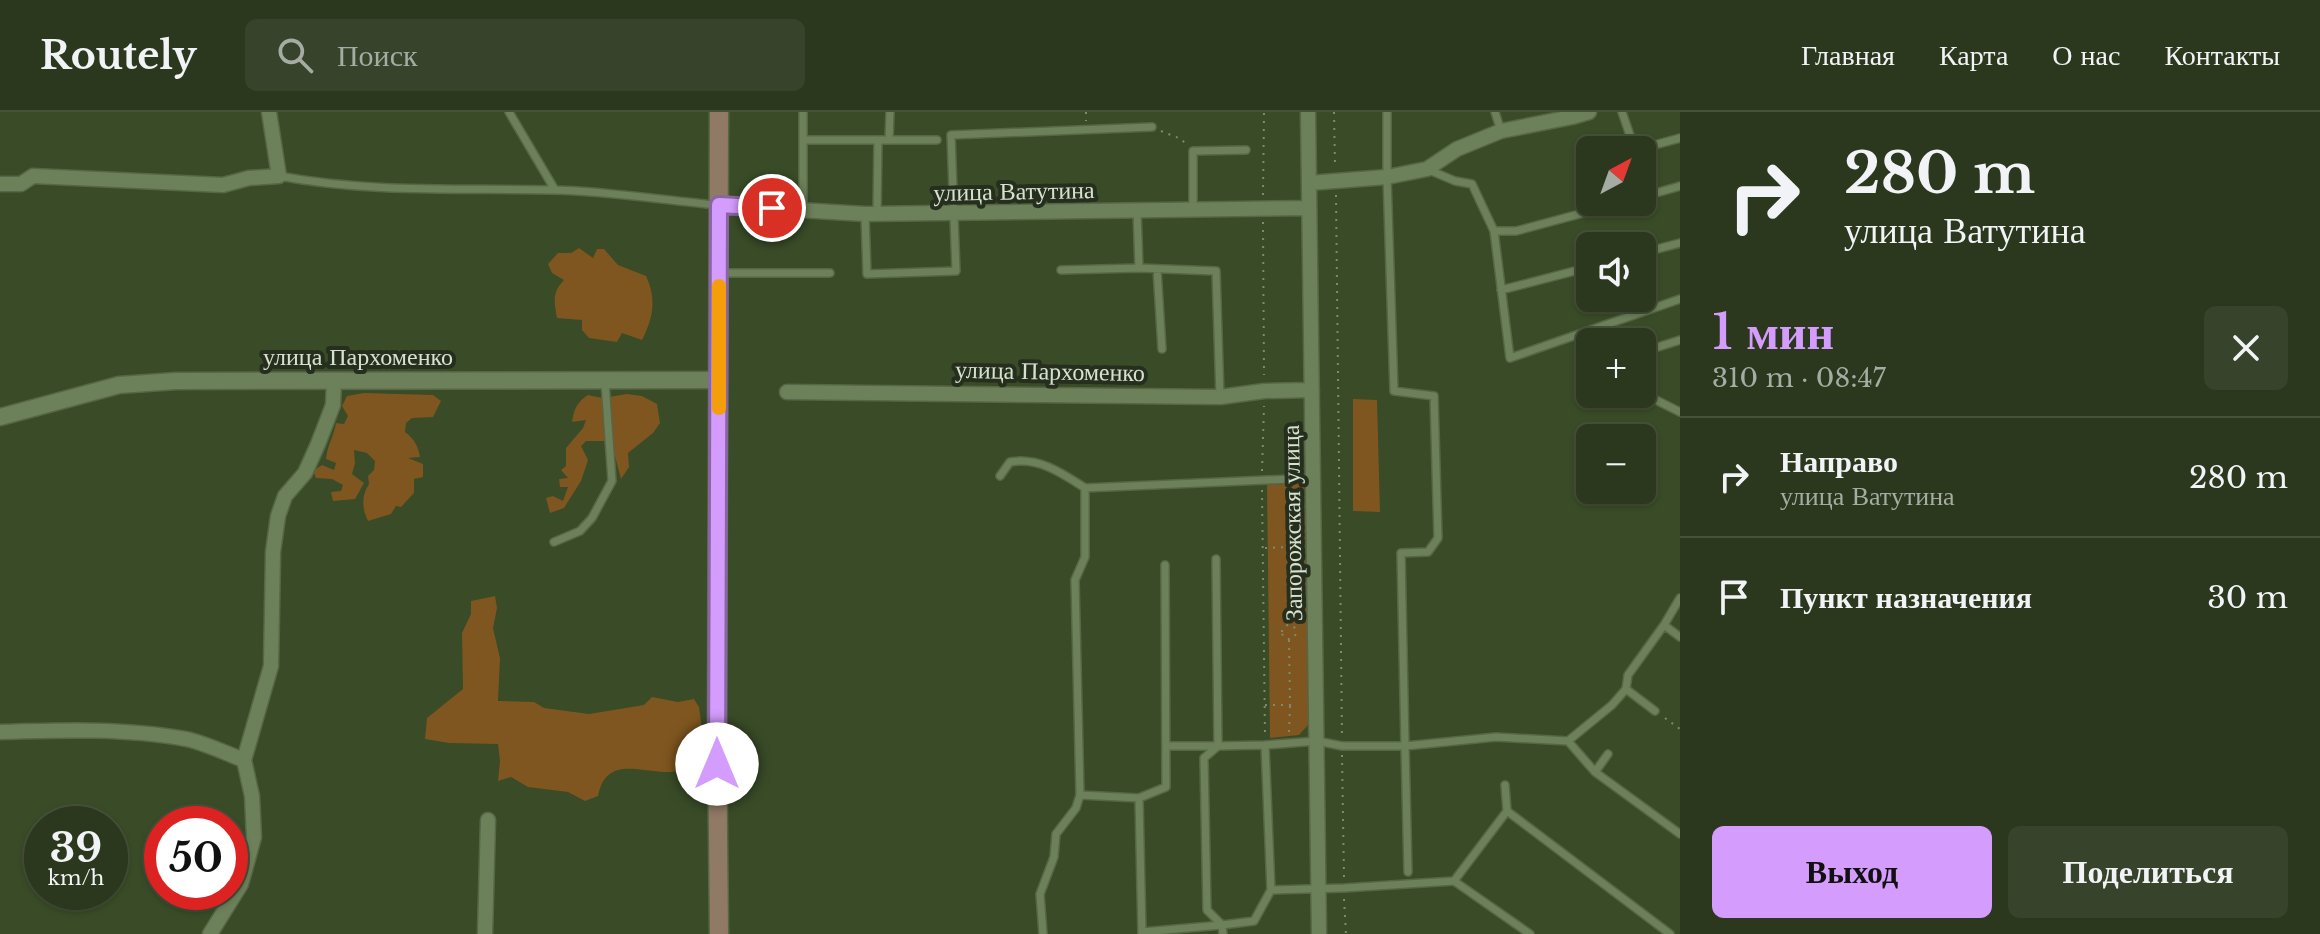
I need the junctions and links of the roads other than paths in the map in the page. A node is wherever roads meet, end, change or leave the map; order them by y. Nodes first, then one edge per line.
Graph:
1 (269, 112) edge
2 (509, 112) edge
3 (719, 112) edge
4 (803, 112) edge
5 (890, 112) edge
6 (1308, 112) edge
7 (1387, 112) edge
8 (1495, 112) edge
9 (1589, 112) edge
10 (1622, 112) edge
11 (1572, 115) edge
12 (1152, 127) road end
13 (1501, 131) junction
14 (1630, 136) edge
15 (1680, 138) edge
16 (803, 140) junction
17 (878, 140) junction
18 (889, 140) junction
19 (937, 140) dead end
20 (1656, 144) edge
21 (1246, 150) dead end
22 (1427, 169) junction
23 (279, 176) junction
24 (1387, 177) junction
25 (1309, 183) junction
26 (0, 184) edge
27 (1680, 186) edge
28 (555, 190) junction
29 (1656, 193) edge
30 (719, 205) junction
31 (1309, 208) junction
32 (803, 210) junction
33 (1137, 211) junction
34 (1194, 211) junction
35 (954, 213) junction
36 (871, 214) junction
37 (1576, 215) edge
38 (1494, 231) junction
39 (1680, 243) edge
40 (1656, 249) edge
41 (1139, 268) junction
42 (1157, 269) junction
43 (1061, 270) dead end
44 (1576, 271) edge
45 (719, 273) junction
46 (830, 273) dead end
47 (1501, 290) junction
48 (1680, 299) edge
49 (1598, 328) edge
50 (1576, 336) edge
51 (1680, 340) edge
52 (1656, 348) edge
53 (1162, 349) dead end
54 (334, 380) junction
55 (719, 380) junction
56 (605, 382) junction
57 (1312, 390) junction
58 (787, 392) dead end
59 (1220, 397) junction
60 (1656, 400) edge
61 (1680, 412) edge
62 (0, 417) edge
63 (1000, 476) dead end
64 (1313, 478) junction
65 (1085, 488) junction
66 (554, 542) dead end
67 (1216, 559) dead end
68 (1165, 565) dead end
69 (1680, 598) edge
70 (1664, 625) junction
71 (1680, 637) edge
72 (1626, 689) junction
73 (1655, 711) road end
74 (0, 732) edge
75 (1317, 741) junction
76 (1568, 741) junction
77 (1265, 745) junction
78 (1166, 746) junction
79 (1218, 746) junction
80 (1405, 746) junction
81 (1608, 754) dead end
82 (244, 760) junction
83 (1595, 772) junction
84 (1505, 785) dead end
85 (1080, 795) junction
86 (1139, 798) junction
87 (1507, 811) junction
88 (488, 820) dead end
89 (1680, 834) edge
90 (1408, 872) dead end
91 (1454, 881) junction
92 (1319, 888) junction
93 (1271, 890) junction
94 (1222, 929) edge
95 (1142, 933) edge
96 (210, 934) edge
97 (485, 934) edge
98 (719, 934) edge
99 (1043, 934) edge
100 (1319, 934) edge
101 (1530, 934) edge
102 (1670, 934) edge

1 - 23 street
2 - 28 lane
3 - 30 main road
4 - 16 lane
5 - 18 lane
6 - 25 street, Запорожская улица
7 - 24 lane
8 - 13 lane
9 - 11 street
10 - 14 lane
11 - 13 street
12 - 35 lane
13 - 22 street
15 - 20 lane
16 - 17 lane
16 - 32 lane
17 - 18 lane
17 - 36 lane
18 - 19 lane
21 - 34 lane
22 - 24 street
22 - 38 lane
23 - 26 street
23 - 28 lane
24 - 25 street
24 - 80 lane
25 - 31 street, Запорожская улица
27 - 29 lane
28 - 30 lane
30 - 32 street, улица Ватутина
30 - 45 main road
31 - 34 street, улица Ватутина
31 - 57 street, Запорожская улица
32 - 36 street, улица Ватутина
33 - 34 street, улица Ватутина
33 - 35 street, улица Ватутина
33 - 41 lane
35 - 36 street, улица Ватутина
35 - 36 lane
37 - 38 lane
38 - 47 lane
39 - 40 lane
41 - 42 lane
41 - 43 lane
42 - 53 lane
42 - 59 lane
44 - 47 lane
45 - 46 lane
45 - 55 main road
47 - 50 lane
48 - 49 lane
51 - 52 lane
54 - 56 street, улица Пархоменко
54 - 62 street, улица Пархоменко
54 - 82 street
55 - 56 street, улица Пархоменко
55 - 98 main road
56 - 66 lane
57 - 59 street, улица Пархоменко
57 - 64 street, Запорожская улица
58 - 59 street, улица Пархоменко
60 - 61 lane
63 - 65 lane
64 - 65 lane
64 - 75 street, Запорожская улица
65 - 85 lane
67 - 79 lane
68 - 78 lane
69 - 70 lane
70 - 71 lane
70 - 72 lane
72 - 73 lane
72 - 76 lane
74 - 82 street
75 - 77 lane
75 - 80 lane
75 - 92 street, Запорожская улица
76 - 80 lane
76 - 83 lane
77 - 79 lane
77 - 93 lane
78 - 79 lane
78 - 86 lane
79 - 94 lane
80 - 90 lane
81 - 83 lane
82 - 96 street
83 - 89 lane
84 - 87 lane
85 - 86 lane
85 - 99 lane
86 - 95 lane
87 - 91 lane
87 - 102 lane
88 - 97 street
91 - 92 lane
91 - 101 lane
92 - 93 lane
92 - 100 street, Запорожская улица
93 - 94 lane
94 - 95 lane

